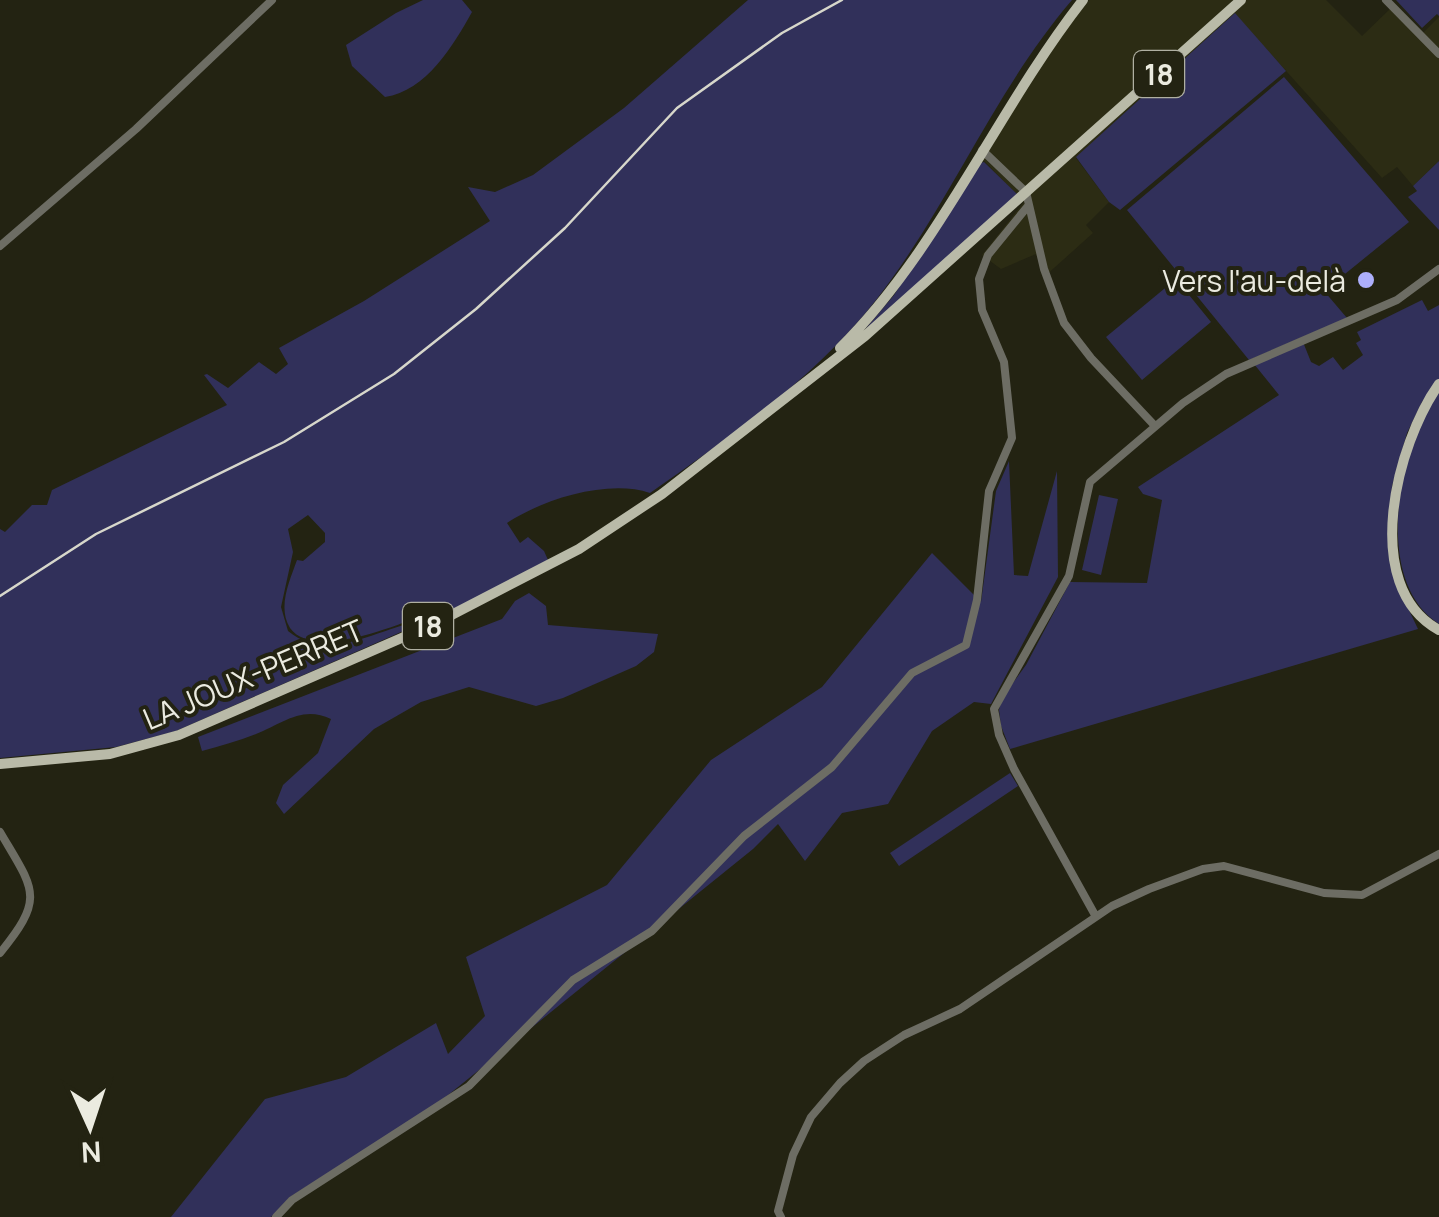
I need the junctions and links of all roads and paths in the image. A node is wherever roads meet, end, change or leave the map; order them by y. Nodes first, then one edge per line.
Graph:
1 (272, 0) edge
2 (1083, 0) edge
3 (1241, 0) edge
4 (1386, 0) edge
5 (1439, 54) edge
6 (982, 150) junction
7 (1026, 192) junction
8 (1028, 206) junction
9 (0, 246) edge
10 (1439, 269) edge
11 (808, 381) junction
12 (1439, 384) edge
13 (1155, 426) junction
14 (1439, 630) edge
15 (0, 764) edge
16 (0, 832) edge
17 (1439, 854) edge
18 (1095, 915) junction
19 (0, 953) edge
20 (276, 1217) edge
21 (782, 1217) edge

1 - 9 street
2 - 6 main road, 18
3 - 7 main road, 18
4 - 5 street
6 - 7 street
6 - 11 main road, LA JOUX-PERRET / 18
7 - 8 street
7 - 11 main road, LA JOUX-PERRET / 18
8 - 13 street
8 - 20 street
10 - 13 street
11 - 15 main road, LA JOUX-PERRET / 18
12 - 14 main road
13 - 18 street
16 - 19 street
17 - 18 street
18 - 21 street

